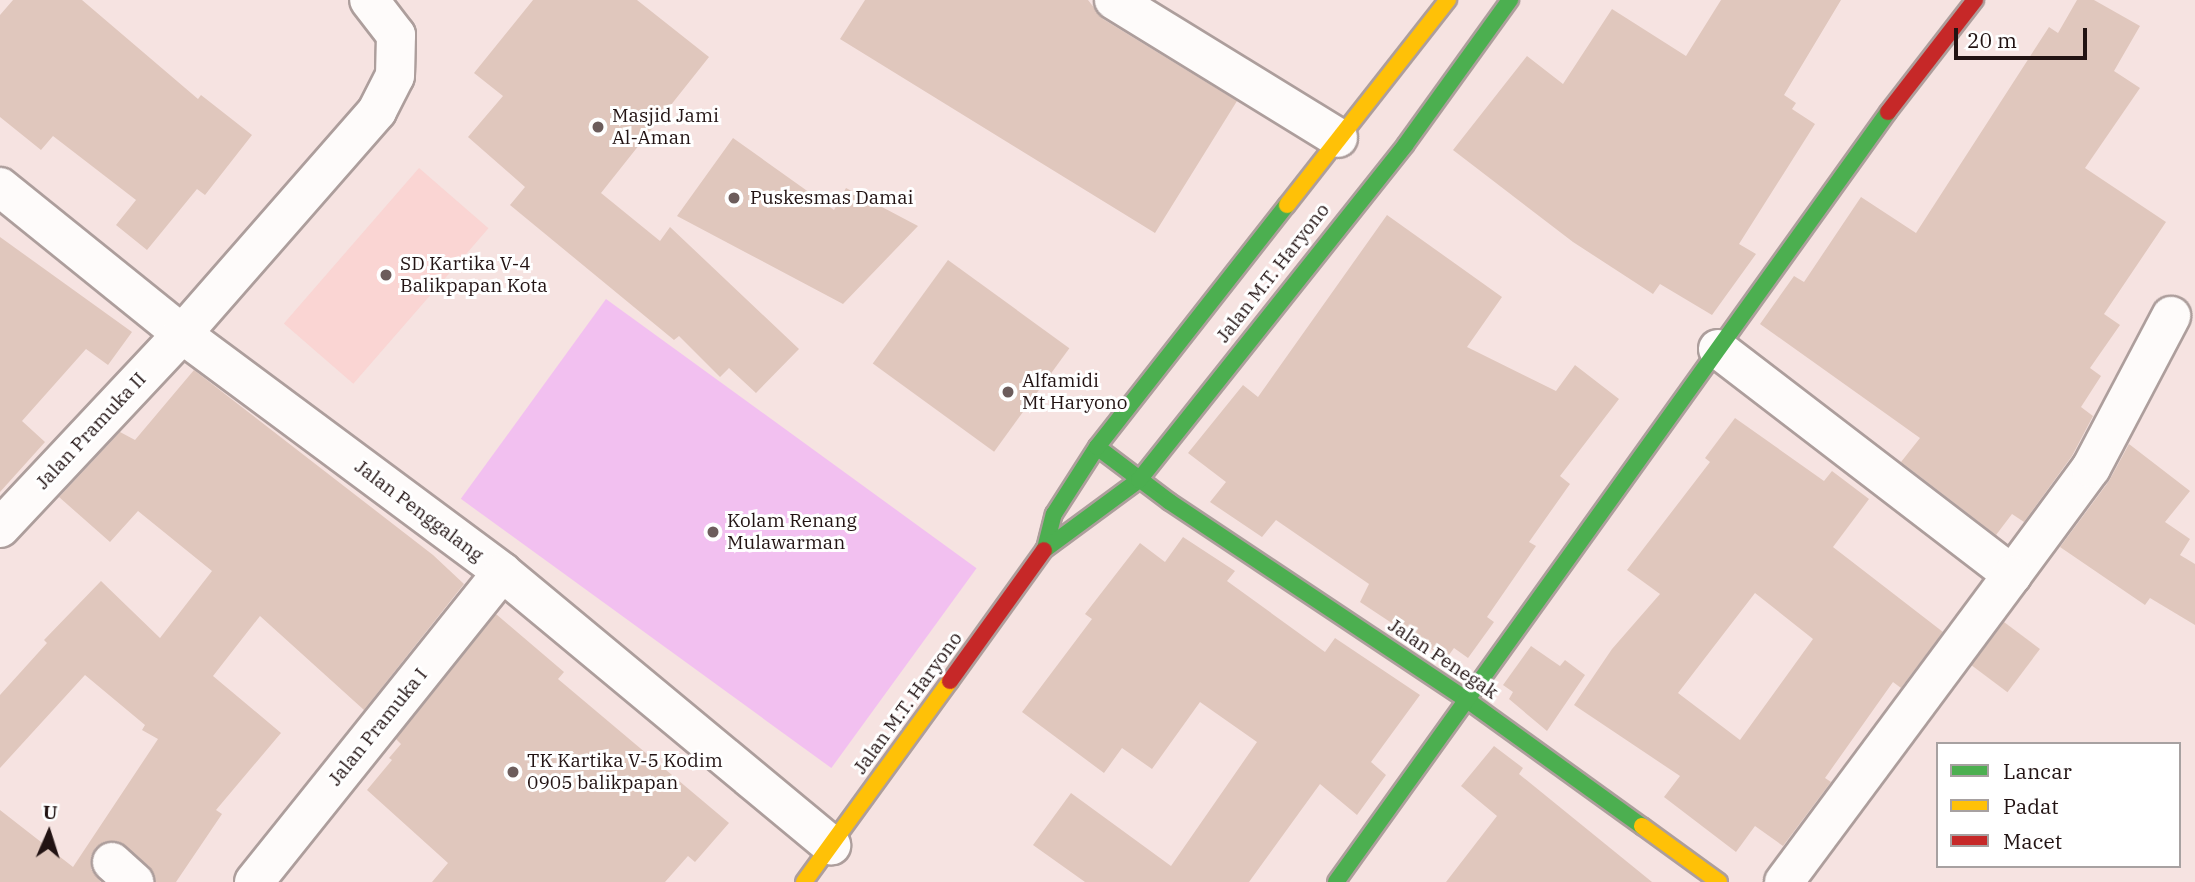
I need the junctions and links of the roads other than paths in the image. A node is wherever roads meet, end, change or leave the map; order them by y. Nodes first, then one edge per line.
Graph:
1 (369, 0) edge
2 (1114, 0) edge
3 (1448, 0) edge
4 (1510, 0) edge
5 (1975, 0) edge
6 (1338, 138) junction
7 (0, 187) edge
8 (2171, 316) dead end
9 (182, 334) junction
10 (1718, 349) junction
11 (1097, 447) junction
12 (1139, 480) junction
13 (0, 528) edge
14 (1045, 548) junction
15 (502, 572) junction
16 (2012, 575) junction
17 (1467, 700) junction
18 (831, 845) junction
19 (254, 882) edge
20 (804, 882) edge
21 (1336, 882) edge
22 (1719, 882) edge
23 (1784, 882) edge

1 - 9 street, Jalan Pramuka II
2 - 6 street
3 - 6 street, Jalan M.T. Haryono
4 - 12 street, Jalan M.T. Haryono
5 - 10 street
6 - 11 street, Jalan M.T. Haryono
7 - 9 street, Jalan Penggalang
8 - 16 street
9 - 13 street, Jalan Pramuka II
9 - 15 street, Jalan Penggalang
10 - 16 street
10 - 17 street
11 - 12 street, Jalan Penegak
11 - 14 street, Jalan M.T. Haryono
12 - 14 street, Jalan M.T. Haryono
12 - 17 street, Jalan Penegak
14 - 18 street, Jalan M.T. Haryono
15 - 18 street, Jalan Penggalang
15 - 19 street, Jalan Pramuka I
16 - 23 street
17 - 21 street
17 - 22 street, Jalan Penegak
18 - 20 street, Jalan M.T. Haryono

